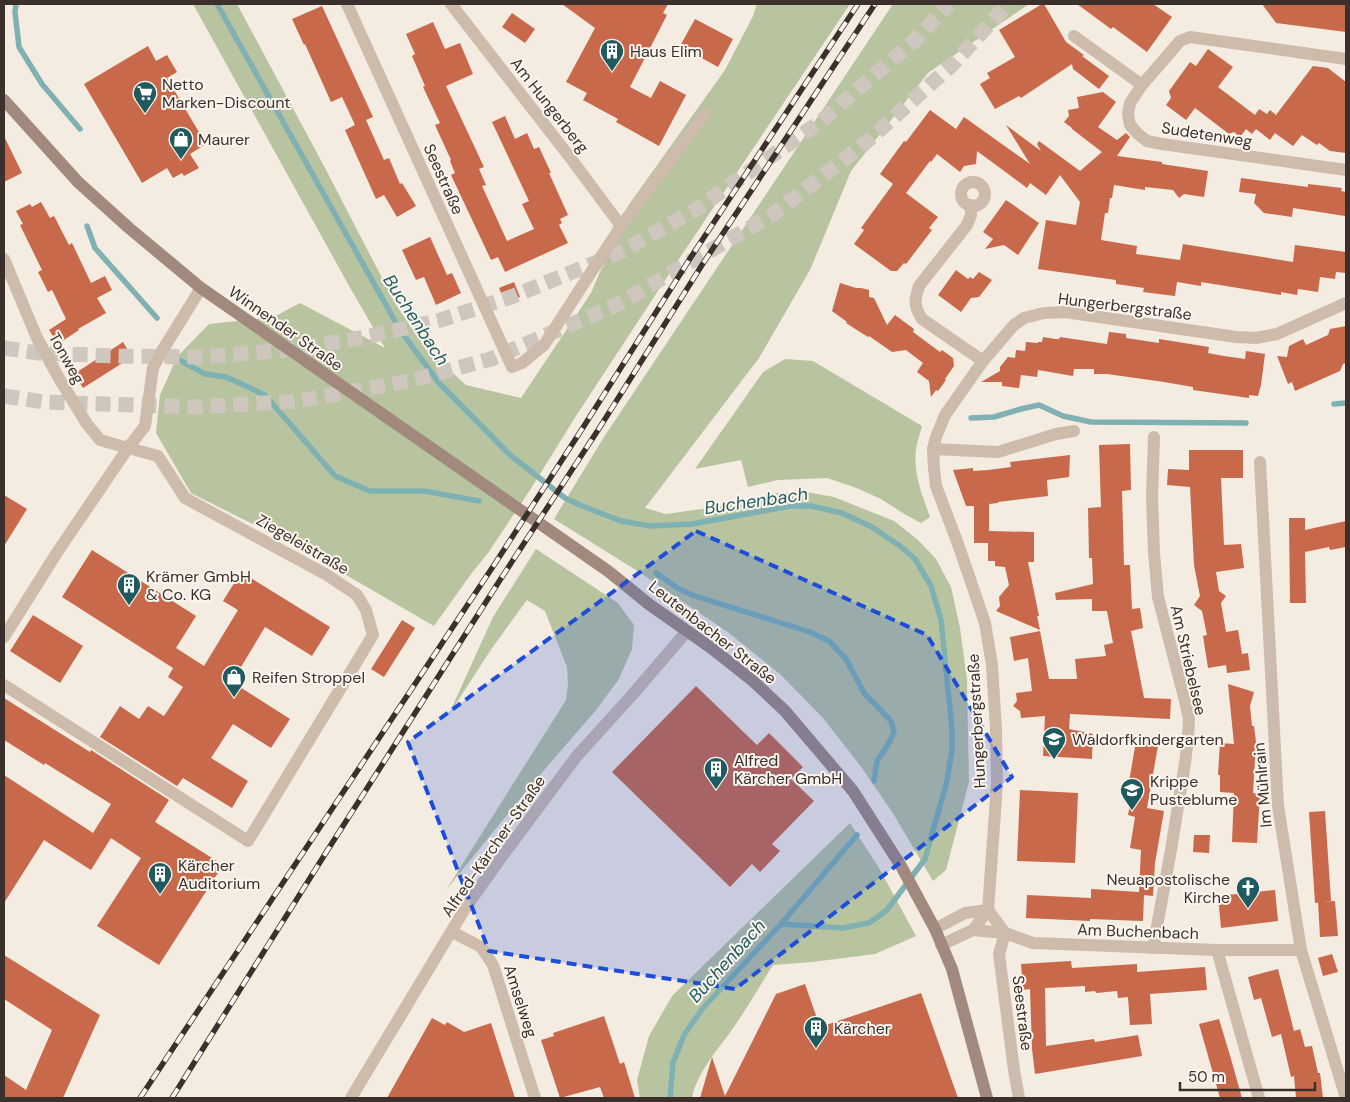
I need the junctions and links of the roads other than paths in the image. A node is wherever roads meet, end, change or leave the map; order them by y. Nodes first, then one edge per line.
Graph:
1 (347, 4) edge
2 (451, 4) edge
3 (1074, 36) dead end
4 (1346, 59) edge
5 (1142, 85) junction
6 (4, 100) edge
7 (705, 114) dead end
8 (1346, 170) edge
9 (971, 205) dead end
10 (622, 226) junction
11 (4, 259) edge
12 (200, 288) junction
13 (1346, 303) edge
14 (983, 361) junction
15 (1074, 431) dead end
16 (1154, 436) dead end
17 (128, 448) junction
18 (933, 449) junction
19 (1260, 462) dead end
20 (577, 549) joint
21 (687, 631) junction
22 (4, 637) edge
23 (4, 685) edge
24 (988, 910) junction
25 (935, 929) junction
26 (973, 930) junction
27 (452, 932) junction
28 (1005, 933) junction
29 (942, 945) junction
30 (1153, 948) junction
31 (1217, 950) junction
32 (1301, 950) junction
33 (352, 1098) edge
34 (535, 1098) edge
35 (987, 1098) edge
36 (1019, 1098) edge
37 (1260, 1098) edge
38 (1346, 1098) edge

1 - 10 street, Seestraße
2 - 10 street, Am Hungerberg
3 - 5 street
4 - 5 street, Sudetenweg
5 - 8 street, Sudetenweg
6 - 12 street, Winnender Straße
7 - 10 street
9 - 14 street
11 - 17 street, Tonweg
12 - 17 street
12 - 20 street, Winnender Straße
13 - 14 street, Hungerbergstraße
14 - 18 street, Hungerbergstraße
15 - 18 street
16 - 30 street, Am Striebelsee
17 - 22 street
17 - 23 street, Ziegeleistraße
18 - 24 street, Hungerbergstraße
19 - 32 street, Im Mühlrain
20 - 21 street, Leutenbacher Straße
21 - 25 street, Leutenbacher Straße
21 - 27 street, Alfred-Kärcher-Straße
24 - 25 street
24 - 26 street
24 - 28 street
25 - 29 street, Leutenbacher Straße
26 - 28 street, Am Buchenbach
26 - 29 street
27 - 33 street, Alfred-Kärcher-Straße
27 - 34 street, Amselweg
28 - 30 street, Am Buchenbach
28 - 36 street, Seestraße
29 - 35 street, Leutenbacher Straße
30 - 31 street, Am Buchenbach
31 - 32 street, Am Buchenbach
31 - 37 street
32 - 38 street, Im Mühlrain

